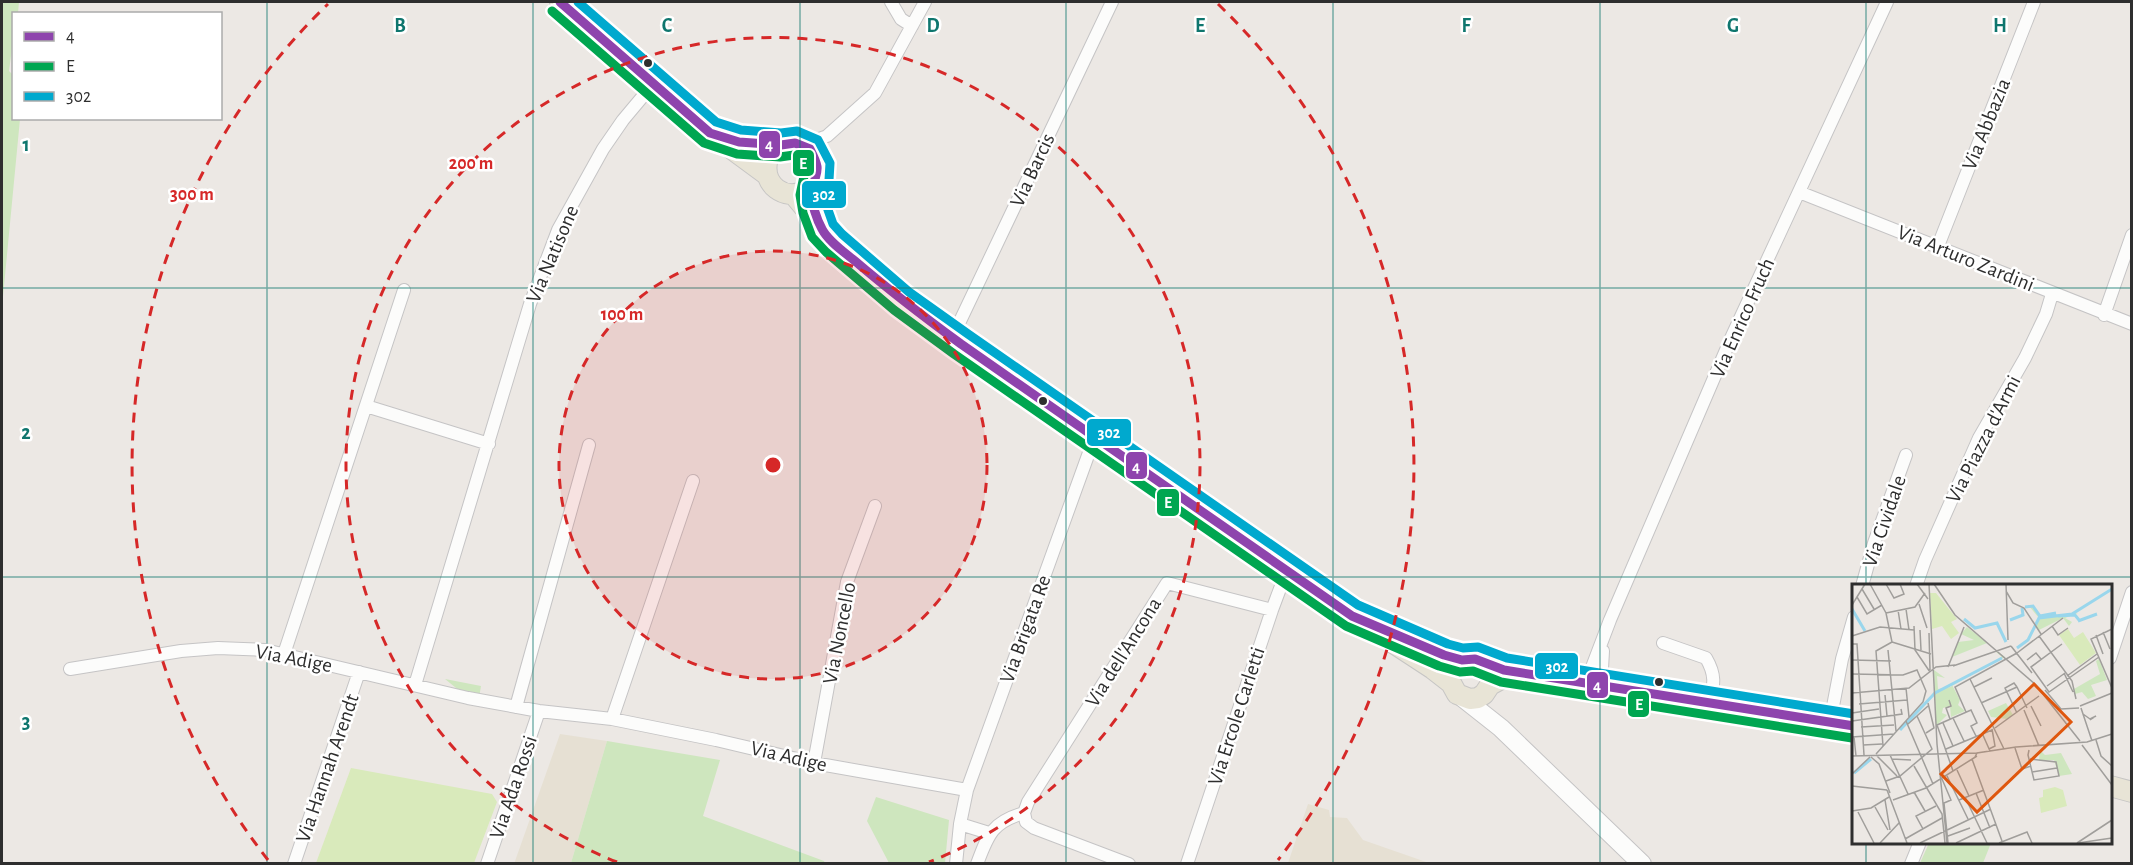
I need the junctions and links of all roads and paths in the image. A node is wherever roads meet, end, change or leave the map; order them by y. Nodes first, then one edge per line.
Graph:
1 (560, 2) edge
2 (891, 2) edge
3 (925, 2) edge
4 (1112, 2) edge
5 (1887, 2) edge
6 (2034, 2) edge
7 (912, 26) junction
8 (654, 83) junction
9 (710, 133) junction
10 (827, 136) junction
11 (781, 145) junction
12 (802, 145) junction
13 (818, 164) junction
14 (767, 174) junction
15 (814, 184) junction
16 (1800, 192) junction
17 (794, 195) junction
18 (822, 230) junction
19 (2132, 235) edge
20 (1938, 246) junction
21 (404, 290) dead end
22 (2052, 294) junction
23 (2104, 315) junction
24 (2132, 324) edge
25 (952, 338) junction
26 (366, 406) junction
27 (1095, 436) junction
28 (489, 444) junction
29 (590, 445) dead end
30 (1906, 455) dead end
31 (693, 482) dead end
32 (875, 506) dead end
33 (1287, 570) junction
34 (1863, 584) edge
35 (1917, 584) edge
36 (2132, 592) edge
37 (1272, 610) junction
38 (1352, 616) junction
39 (1852, 624) edge
40 (1663, 643) dead end
41 (2112, 651) edge
42 (284, 654) junction
43 (1472, 661) junction
44 (70, 669) dead end
45 (359, 672) junction
46 (1538, 676) junction
47 (1593, 684) junction
48 (415, 685) junction
49 (1490, 687) junction
50 (1457, 691) junction
51 (1710, 702) junction
52 (516, 707) junction
53 (539, 711) junction
54 (612, 719) junction
55 (1830, 722) junction
56 (1852, 726) edge
57 (1501, 728) junction
58 (814, 763) junction
59 (2112, 779) edge
60 (2132, 783) edge
61 (2112, 787) edge
62 (967, 790) junction
63 (2132, 792) edge
64 (1024, 813) junction
65 (960, 824) junction
66 (989, 833) junction
67 (1920, 844) edge
68 (294, 864) edge
69 (487, 864) edge
70 (956, 864) edge
71 (977, 864) edge
72 (1129, 864) edge
73 (1187, 864) edge
74 (1642, 864) edge
75 (1911, 864) edge

1 - 8 main road
2 - 7 street
3 - 7 street
4 - 25 street, Via Barcis
5 - 16 street, Via Enrico Fruch
6 - 20 street, Via Abbazia
7 - 10 street
8 - 9 main road
8 - 28 street, Via Natisone
9 - 11 main road
9 - 14 main road
10 - 12 street
10 - 13 street
11 - 12 main road
11 - 14 main road
12 - 13 main road
13 - 15 main road
14 - 17 main road
15 - 17 main road
15 - 18 main road
16 - 20 street, Via Arturo Zardini
16 - 47 street, Via Enrico Fruch
17 - 18 main road
18 - 25 main road
19 - 23 street
20 - 22 street, Via Arturo Zardini
21 - 26 street
22 - 23 street, Via Arturo Zardini
22 - 35 street, Via Piazza d'Armi
23 - 24 street, Via Arturo Zardini
25 - 27 main road
26 - 28 street
26 - 42 street
27 - 33 main road
27 - 62 street, Via Brigata Re
28 - 48 street, Via Natisone
29 - 52 street
30 - 34 street, Via Cividale
31 - 54 street
32 - 58 street, Via Noncello
33 - 37 street, Via Ercole Carletti
33 - 38 main road
36 - 41 street
37 - 64 street, Via dell'Ancona
37 - 73 street, Via Ercole Carletti
38 - 43 main road
38 - 50 main road
39 - 55 street
40 - 51 street
42 - 44 street, Via Adige
42 - 45 street, Via Adige
43 - 46 main road
43 - 49 main road
43 - 50 main road
45 - 48 street, Via Adige
45 - 68 street, Via Hannah Arendt
46 - 47 main road
46 - 49 main road
47 - 51 main road
48 - 52 street, Via Adige
49 - 50 main road
49 - 57 main road
50 - 57 main road
51 - 55 main road
52 - 53 street, Via Adige
53 - 54 street, Via Adige
53 - 69 street, Via Ada Rossi
54 - 58 street, Via Adige
55 - 56 main road
57 - 74 main road
58 - 62 street, Via Adige
59 - 60 main road
61 - 63 main road
62 - 65 street, Via Brigata Re
64 - 66 street
64 - 72 street
65 - 66 street
65 - 70 street, Via Brigata Re
66 - 71 street
67 - 75 street

